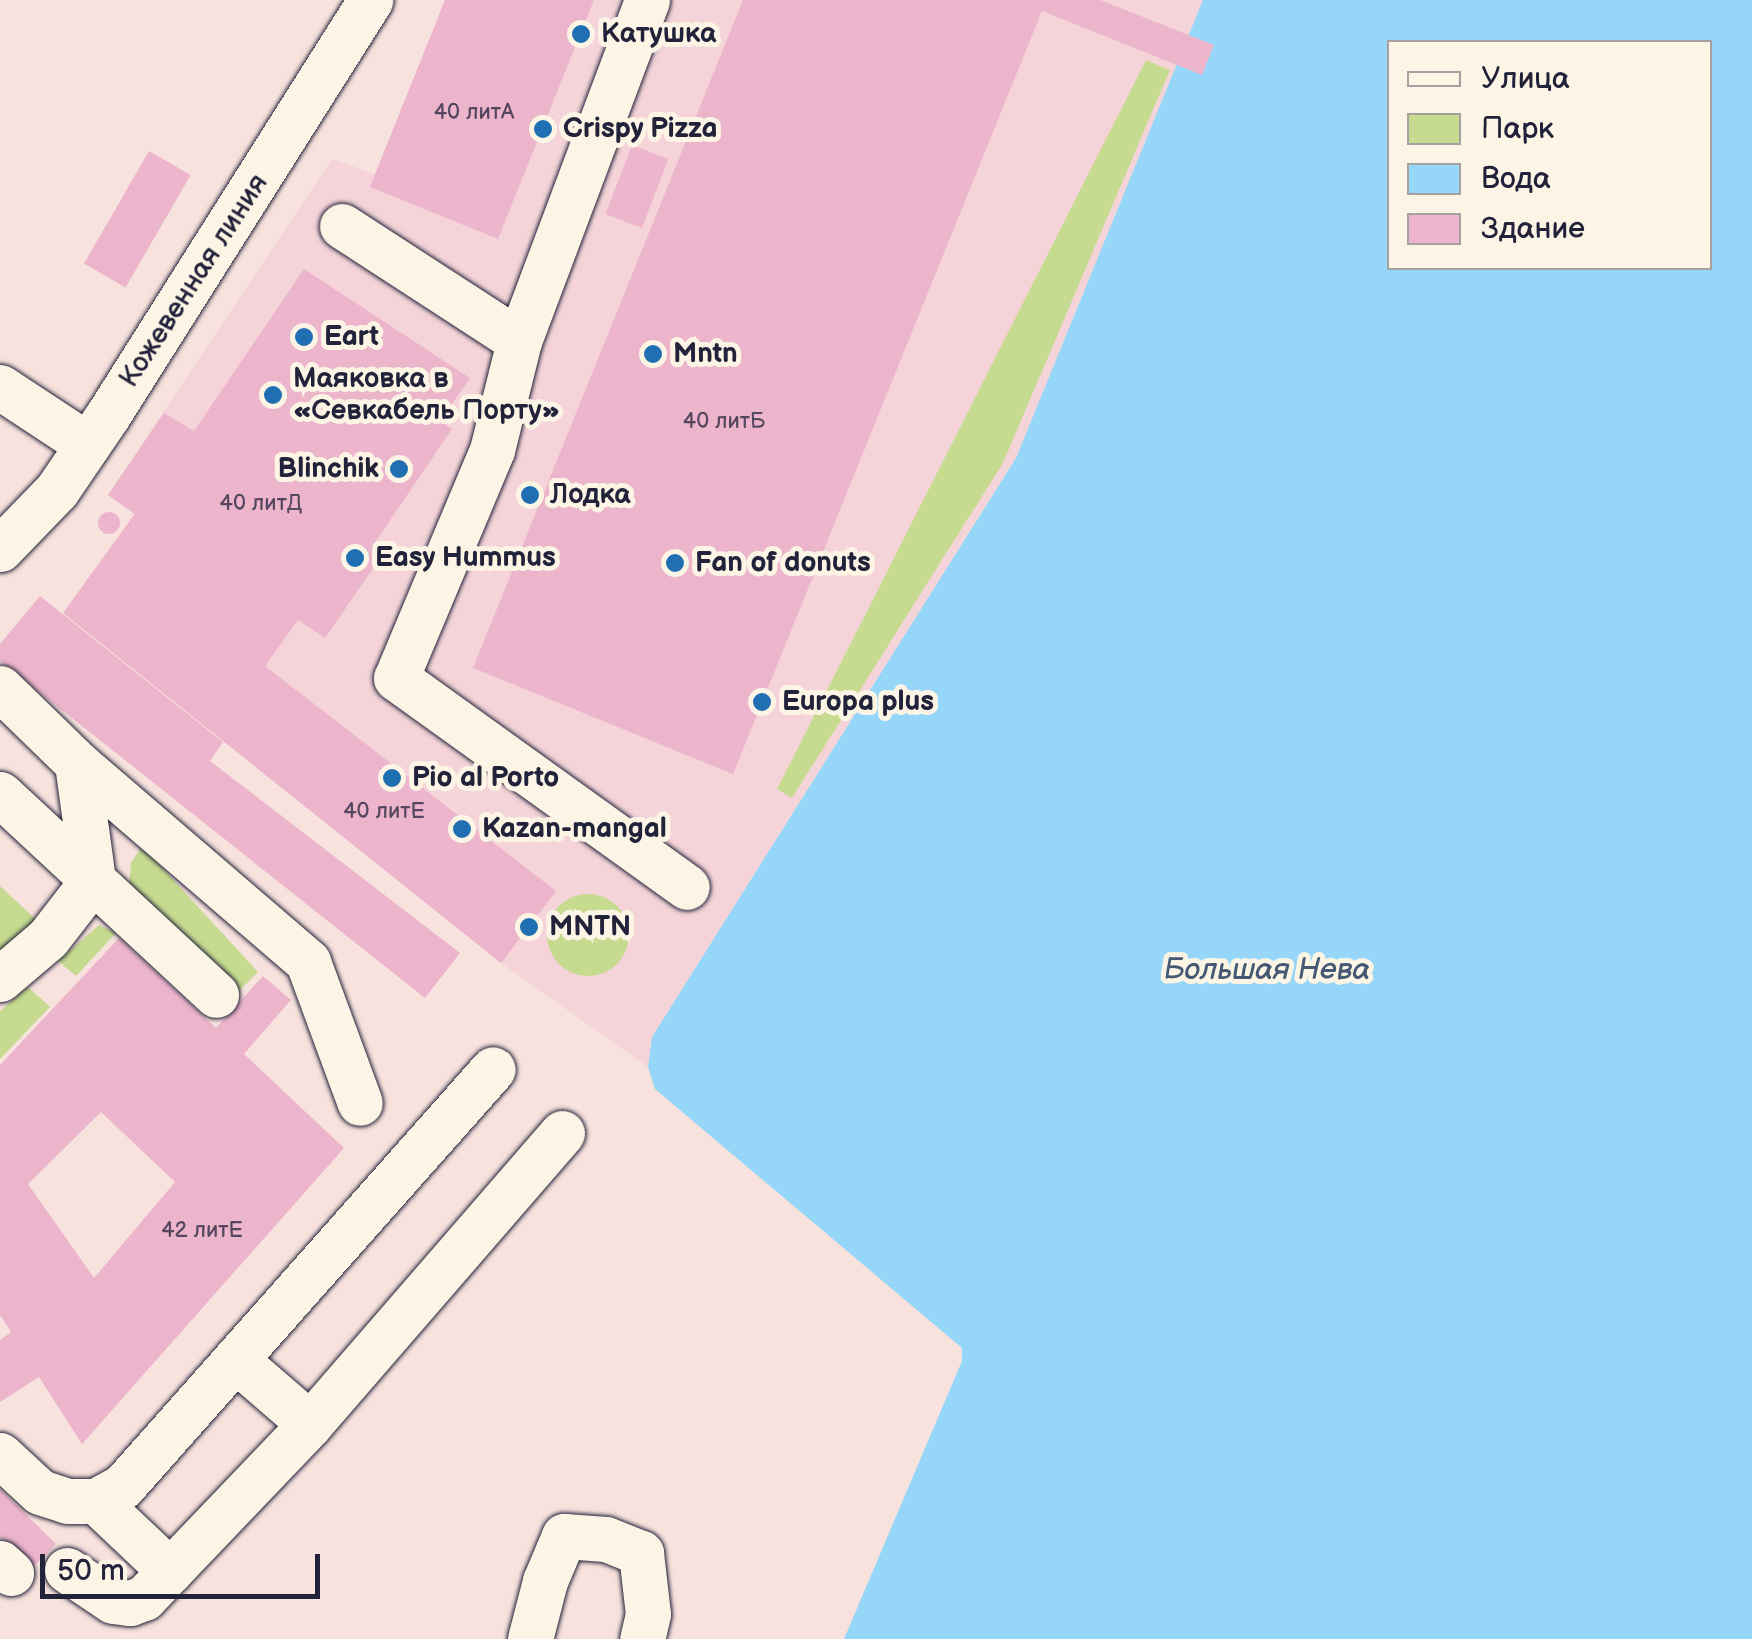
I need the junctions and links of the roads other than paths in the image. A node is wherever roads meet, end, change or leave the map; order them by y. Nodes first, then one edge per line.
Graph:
1 (370, 0) edge
2 (648, 0) edge
3 (342, 226) dead end
4 (519, 340) junction
5 (0, 387) edge
6 (88, 445) junction
7 (0, 549) edge
8 (0, 688) edge
9 (78, 763) junction
10 (0, 794) edge
11 (93, 880) junction
12 (687, 887) dead end
13 (0, 980) edge
14 (216, 995) dead end
15 (493, 1070) dead end
16 (360, 1103) dead end
17 (562, 1133) dead end
18 (237, 1361) junction
19 (310, 1424) junction
20 (0, 1455) edge
21 (96, 1500) junction
22 (67, 1570) dead end
23 (170, 1571) junction
24 (530, 1639) edge
25 (642, 1639) edge

1 - 6 street, Кожевенная линия
2 - 4 street
3 - 4 street
4 - 12 street
5 - 6 street
6 - 7 street, Кожевенная линия
8 - 9 street
9 - 11 street
9 - 16 street
10 - 11 street
11 - 13 street
11 - 14 street
15 - 18 street
17 - 19 street
18 - 19 street
18 - 21 street
19 - 23 street
20 - 21 street
21 - 23 street
22 - 23 street
24 - 25 street

